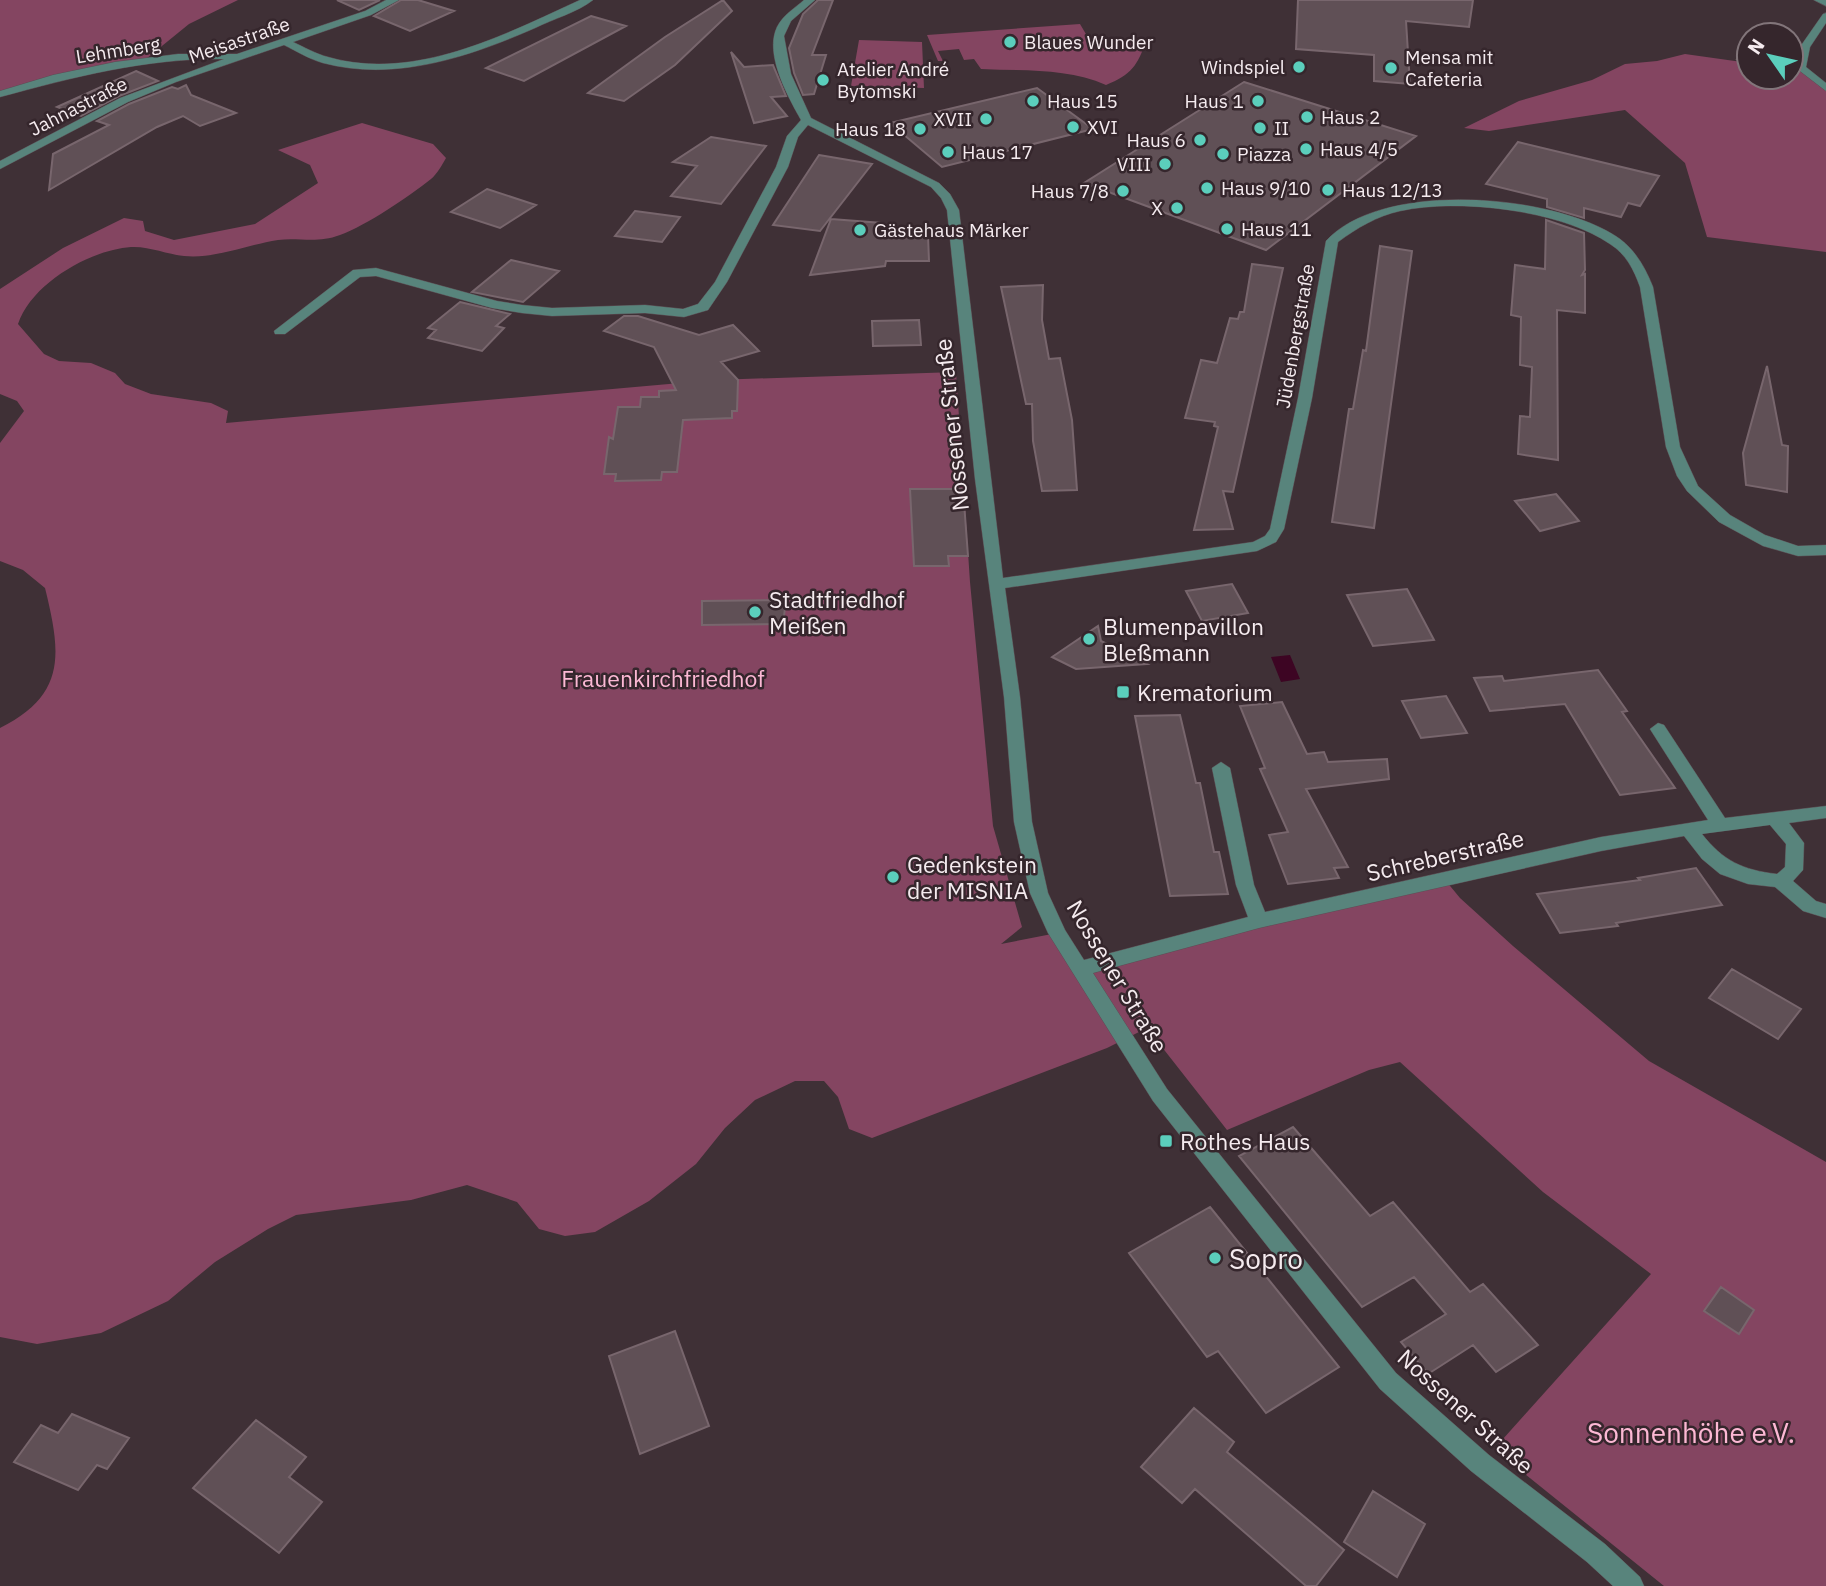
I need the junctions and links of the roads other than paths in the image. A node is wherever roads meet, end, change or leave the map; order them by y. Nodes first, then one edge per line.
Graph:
1 (394, 0) edge
2 (588, 0) edge
3 (810, 0) edge
4 (1819, 0) edge
5 (1826, 3) edge
6 (1826, 16) edge
7 (287, 43) junction
8 (243, 57) junction
9 (172, 80) joint
10 (1826, 88) edge
11 (0, 93) edge
12 (807, 120) junction
13 (0, 166) edge
14 (280, 331) dead end
15 (1826, 550) edge
16 (996, 584) junction
17 (1658, 729) dead end
18 (1221, 768) dead end
19 (1826, 812) edge
20 (1776, 820) junction
21 (1720, 825) junction
22 (1688, 829) junction
23 (1780, 881) junction
24 (1826, 911) edge
25 (1259, 921) junction
26 (1079, 969) junction
27 (1631, 1586) edge

1 - 7 street, Meisastraße
2 - 7 street
3 - 12 street
4 - 5 street
6 - 10 street
7 - 8 street, Meisastraße
8 - 9 street, Meisastraße
8 - 11 street, Lehmberg
9 - 13 street, Jahnastraße
12 - 14 street
12 - 16 street, Nossener Straße
15 - 16 street, Jüdenbergstraße
16 - 26 street, Nossener Straße
17 - 21 street
18 - 25 street
19 - 20 street, Schreberstraße
20 - 21 street, Schreberstraße
20 - 23 street
21 - 22 street, Schreberstraße
22 - 23 street
22 - 25 street, Schreberstraße
23 - 24 street
25 - 26 street, Schreberstraße
26 - 27 street, Nossener Straße

